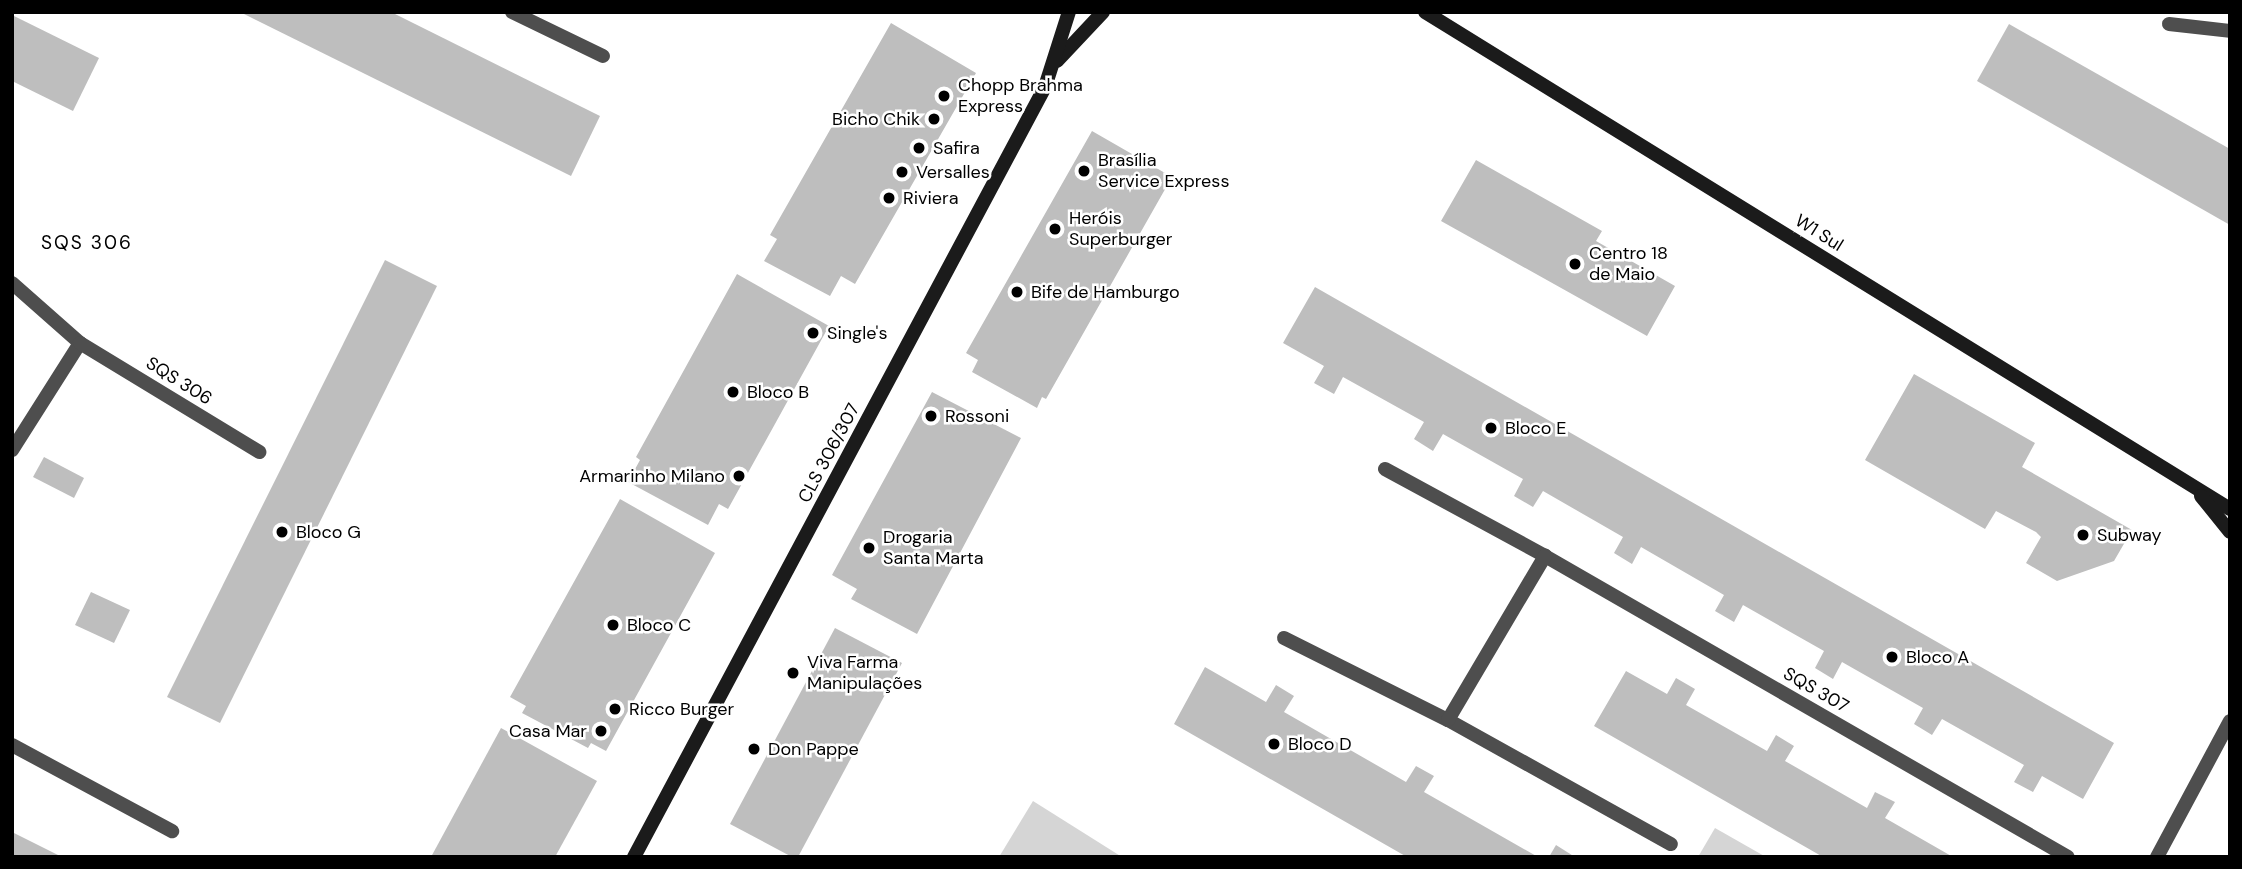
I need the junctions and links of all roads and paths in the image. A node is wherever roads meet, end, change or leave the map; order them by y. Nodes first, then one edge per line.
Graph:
1 (512, 12) edge
2 (1069, 12) edge
3 (1103, 12) edge
4 (1425, 12) edge
5 (2169, 24) dead end
6 (2230, 31) edge
7 (603, 56) dead end
8 (1054, 64) junction
9 (12, 283) edge
10 (80, 343) junction
11 (12, 450) edge
12 (259, 452) dead end
13 (1385, 469) dead end
14 (2193, 487) junction
15 (2230, 509) edge
16 (2230, 531) edge
17 (1545, 556) junction
18 (1284, 638) dead end
19 (1448, 720) junction
20 (2230, 721) edge
21 (12, 745) edge
22 (172, 831) dead end
23 (1671, 844) dead end
24 (634, 857) edge
25 (2068, 857) edge
26 (2157, 857) edge

1 - 7 street
2 - 8 street, CLS 306/307
3 - 8 street, CLS 306/307
4 - 14 street, W1 Sul
5 - 6 street
8 - 24 street, CLS 306/307
9 - 10 street, SQS 306
10 - 11 street
10 - 12 street, SQS 306
13 - 17 street, SQS 307
14 - 15 street, W1 Sul
14 - 16 street, W1 Sul
17 - 19 street
17 - 25 street, SQS 307
18 - 19 street
19 - 23 street
20 - 26 street
21 - 22 street

